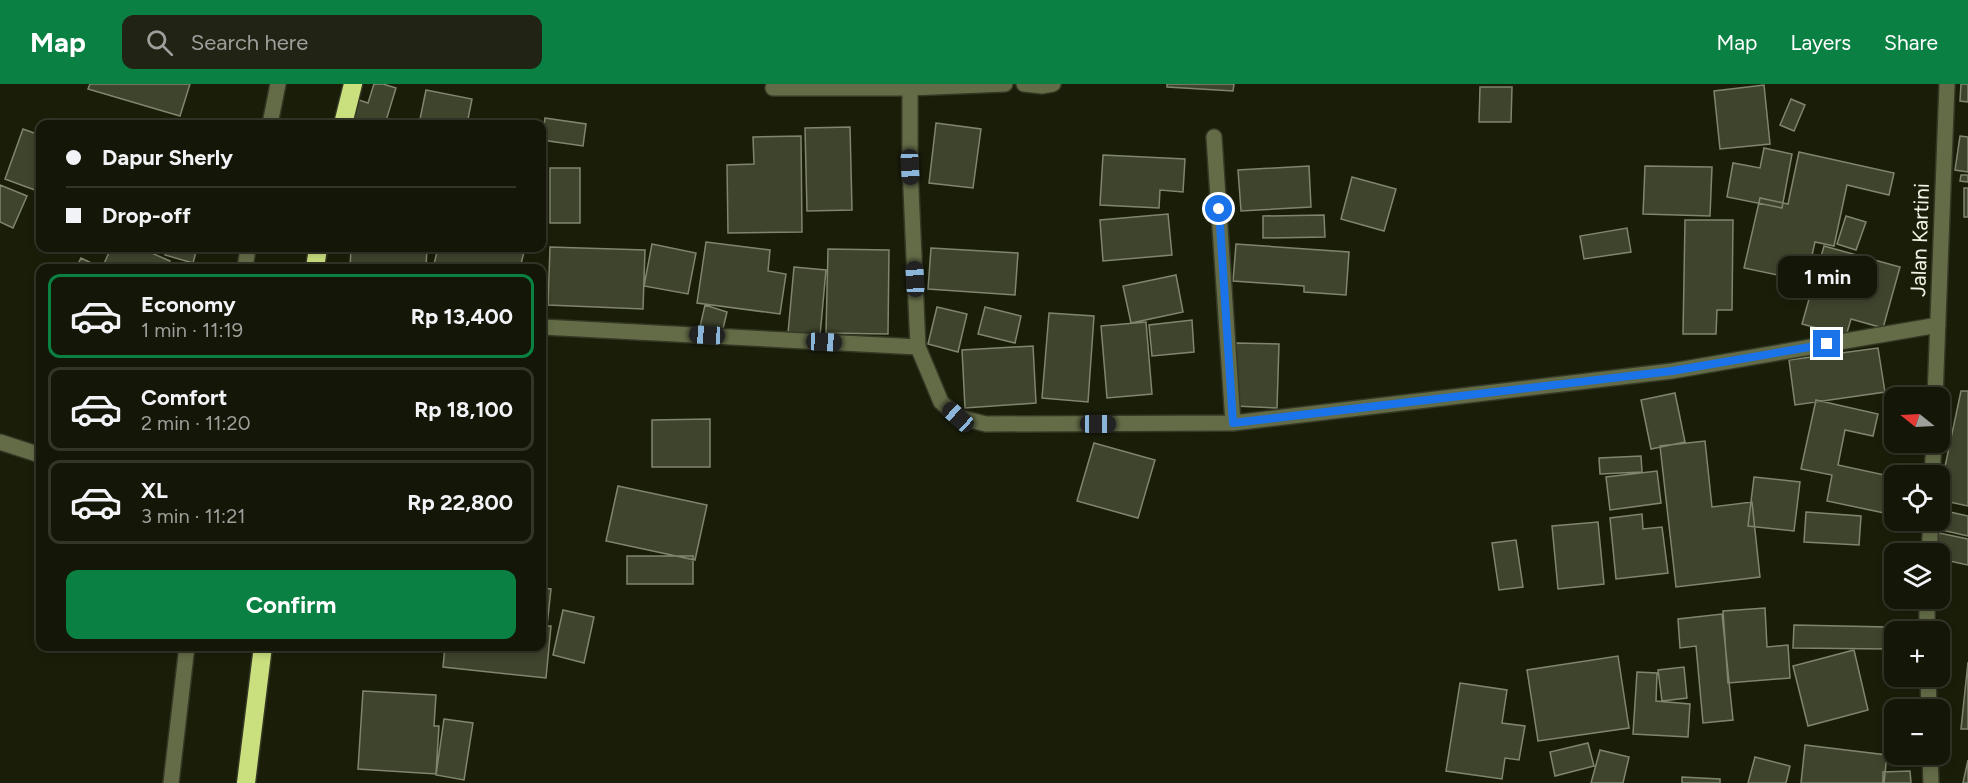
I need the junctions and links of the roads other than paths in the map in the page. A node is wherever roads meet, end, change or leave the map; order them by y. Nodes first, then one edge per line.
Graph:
1 (278, 84) edge
2 (353, 84) edge
3 (1005, 84) edge
4 (1024, 84) edge
5 (1053, 84) edge
6 (1947, 84) edge
7 (773, 88) dead end
8 (910, 88) junction
9 (271, 120) edge
10 (345, 120) edge
11 (1214, 137) dead end
12 (1938, 325) junction
13 (546, 327) edge
14 (918, 347) junction
15 (1935, 387) edge
16 (1233, 423) junction
17 (0, 442) edge
18 (36, 454) edge
19 (187, 651) edge
20 (262, 651) edge
21 (1930, 765) edge
22 (171, 783) edge
23 (246, 783) edge
24 (1930, 783) edge

1 - 9 street
2 - 10 highway
3 - 8 street
4 - 5 street
6 - 12 street, Jalan Kartini
7 - 8 street
8 - 14 street
11 - 16 street
12 - 15 street, Jalan Kartini
12 - 16 street
13 - 14 street
14 - 16 street
17 - 18 street
19 - 22 street
20 - 23 highway
21 - 24 street

